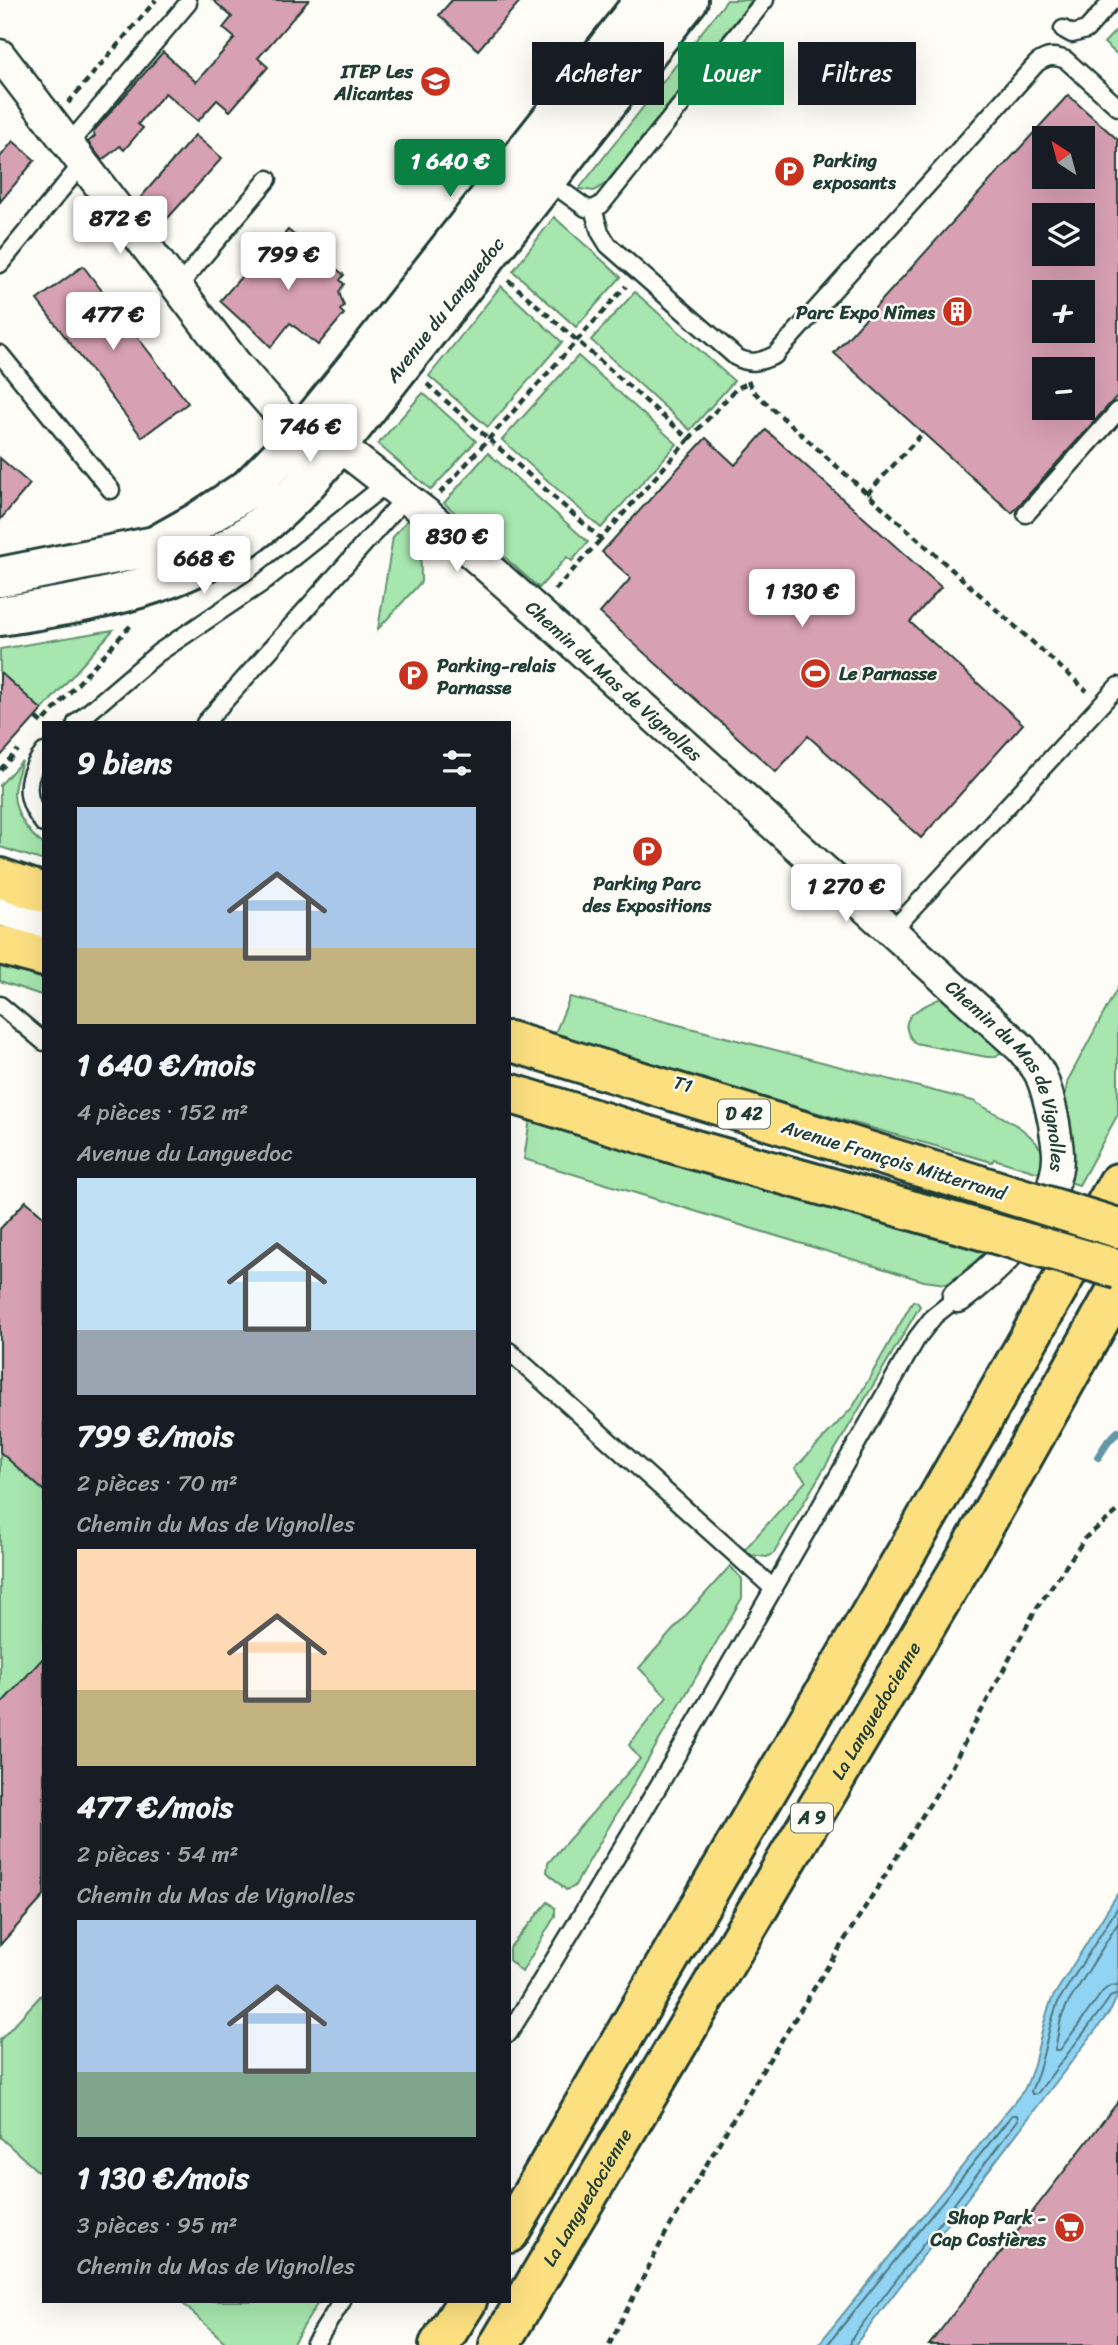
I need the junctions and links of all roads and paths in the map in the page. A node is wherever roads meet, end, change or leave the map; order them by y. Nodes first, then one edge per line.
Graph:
1 (156, 0) edge
2 (765, 0) edge
3 (1113, 0) edge
4 (188, 3) dead end
5 (665, 4) edge
6 (1063, 29) dead end
7 (0, 55) edge
8 (1118, 107) edge
9 (67, 144) junction
10 (533, 170) junction
11 (268, 179) dead end
12 (593, 209) junction
13 (0, 264) edge
14 (639, 272) junction
15 (506, 278) dead end
16 (177, 288) junction
17 (578, 340) junction
18 (0, 354) edge
19 (747, 362) junction
20 (423, 382) dead end
21 (748, 383) junction
22 (1118, 411) edge
23 (302, 434) junction
24 (920, 435) dead end
25 (689, 439) junction
26 (489, 440) junction
27 (338, 445) junction
28 (111, 490) dead end
29 (867, 494) junction
30 (405, 498) junction
31 (1026, 514) dead end
32 (601, 539) junction
33 (0, 577) edge
34 (537, 610) junction
35 (0, 616) edge
36 (136, 617) dead end
37 (1118, 686) edge
38 (1101, 704) junction
39 (36, 718) dead end
40 (44, 721) edge
41 (78, 721) edge
42 (207, 721) edge
43 (42, 723) edge
44 (42, 754) edge
45 (42, 822) edge
46 (0, 878) edge
47 (42, 892) edge
48 (0, 905) edge
49 (0, 917) edge
50 (42, 917) edge
51 (42, 929) edge
52 (892, 931) junction
53 (0, 945) edge
54 (42, 956) edge
55 (0, 1005) edge
56 (42, 1040) edge
57 (511, 1042) edge
58 (511, 1055) edge
59 (511, 1094) edge
60 (788, 1159) dead end
61 (1118, 1183) edge
62 (966, 1203) junction
63 (1118, 1228) edge
64 (1118, 1269) edge
65 (1118, 1288) edge
66 (958, 1297) joint
67 (511, 1353) edge
68 (1118, 1511) edge
69 (774, 1589) junction
70 (511, 2030) edge
71 (511, 2230) edge
72 (341, 2303) edge
73 (466, 2303) edge
74 (314, 2345) edge
75 (439, 2345) edge
76 (499, 2345) edge
77 (609, 2345) edge

1 - 9 path
2 - 12 lane
3 - 6 lane
4 - 9 lane
5 - 10 street, Avenue du Languedoc
7 - 9 street, Chemin du Mas de Vignolles
8 - 19 lane
9 - 13 lane
9 - 16 street, Chemin du Mas de Vignolles
10 - 12 lane
10 - 23 street, Avenue du Languedoc
10 - 27 street, Avenue du Languedoc
11 - 16 lane
12 - 14 lane
14 - 17 path
14 - 19 lane
15 - 17 path
16 - 23 street, Chemin du Mas de Vignolles
17 - 25 path
17 - 26 path
18 - 28 lane
19 - 21 path
20 - 26 path
21 - 25 path
21 - 29 path
22 - 31 lane
23 - 27 street, Chemin du Mas de Vignolles
23 - 33 street, Avenue du Languedoc
24 - 29 path
25 - 32 path
26 - 30 path
26 - 32 path
27 - 30 street, Chemin du Mas de Vignolles
27 - 35 street, Avenue du Languedoc
29 - 38 path
30 - 34 street, Chemin du Mas de Vignolles
30 - 41 lane
30 - 42 lane
32 - 34 path
34 - 52 street, Chemin du Mas de Vignolles
36 - 40 path
37 - 38 lane
38 - 52 lane
39 - 43 path
44 - 45 lane
46 - 47 main road
48 - 50 lane
49 - 51 lane
52 - 66 street, Chemin du Mas de Vignolles
53 - 54 main road
55 - 56 lane
57 - 62 main road, Avenue François Mitterrand / D 42
58 - 62 lane, T1 / T1
59 - 62 main road, Avenue François Mitterrand / D 42
60 - 62 lane
61 - 71 main road, A 9
62 - 63 main road, Avenue François Mitterrand / D 42, bridge
62 - 64 main road, Avenue François Mitterrand / D 42, bridge
65 - 76 main road, La Languedocienne / A 9
66 - 69 lane
67 - 69 lane
68 - 77 path
69 - 70 lane
72 - 74 lane
73 - 75 main road

